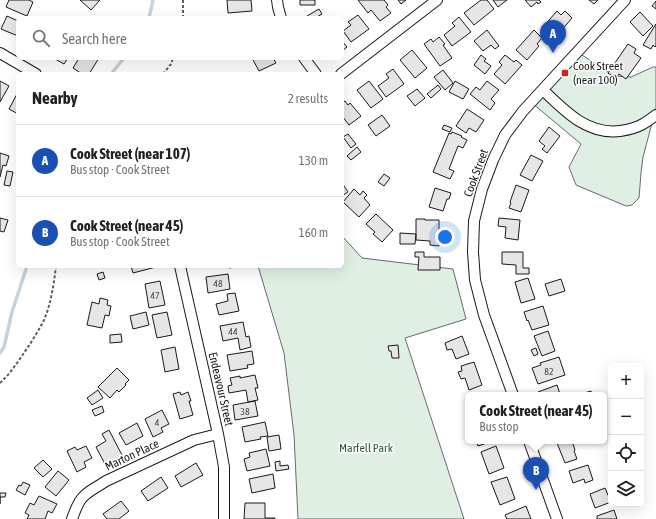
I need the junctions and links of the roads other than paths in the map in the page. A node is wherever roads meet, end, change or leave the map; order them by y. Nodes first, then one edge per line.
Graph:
1 (277, 0) edge
2 (437, 0) edge
3 (625, 0) edge
4 (280, 16) edge
5 (0, 53) edge
6 (306, 60) edge
7 (33, 72) edge
8 (314, 72) edge
9 (344, 72) edge
10 (543, 90) junction
11 (656, 115) edge
12 (180, 268) edge
13 (512, 392) edge
14 (218, 434) junction
15 (530, 444) edge
16 (72, 519) edge
17 (224, 519) edge
18 (557, 519) edge

1 - 4 street
2 - 9 street
3 - 10 street, Cook Street
5 - 7 street
6 - 8 street
10 - 11 street
10 - 13 street, Cook Street
12 - 14 street, Endeavour Street
14 - 16 street, Marton Place
14 - 17 street, Endeavour Street
15 - 18 street

